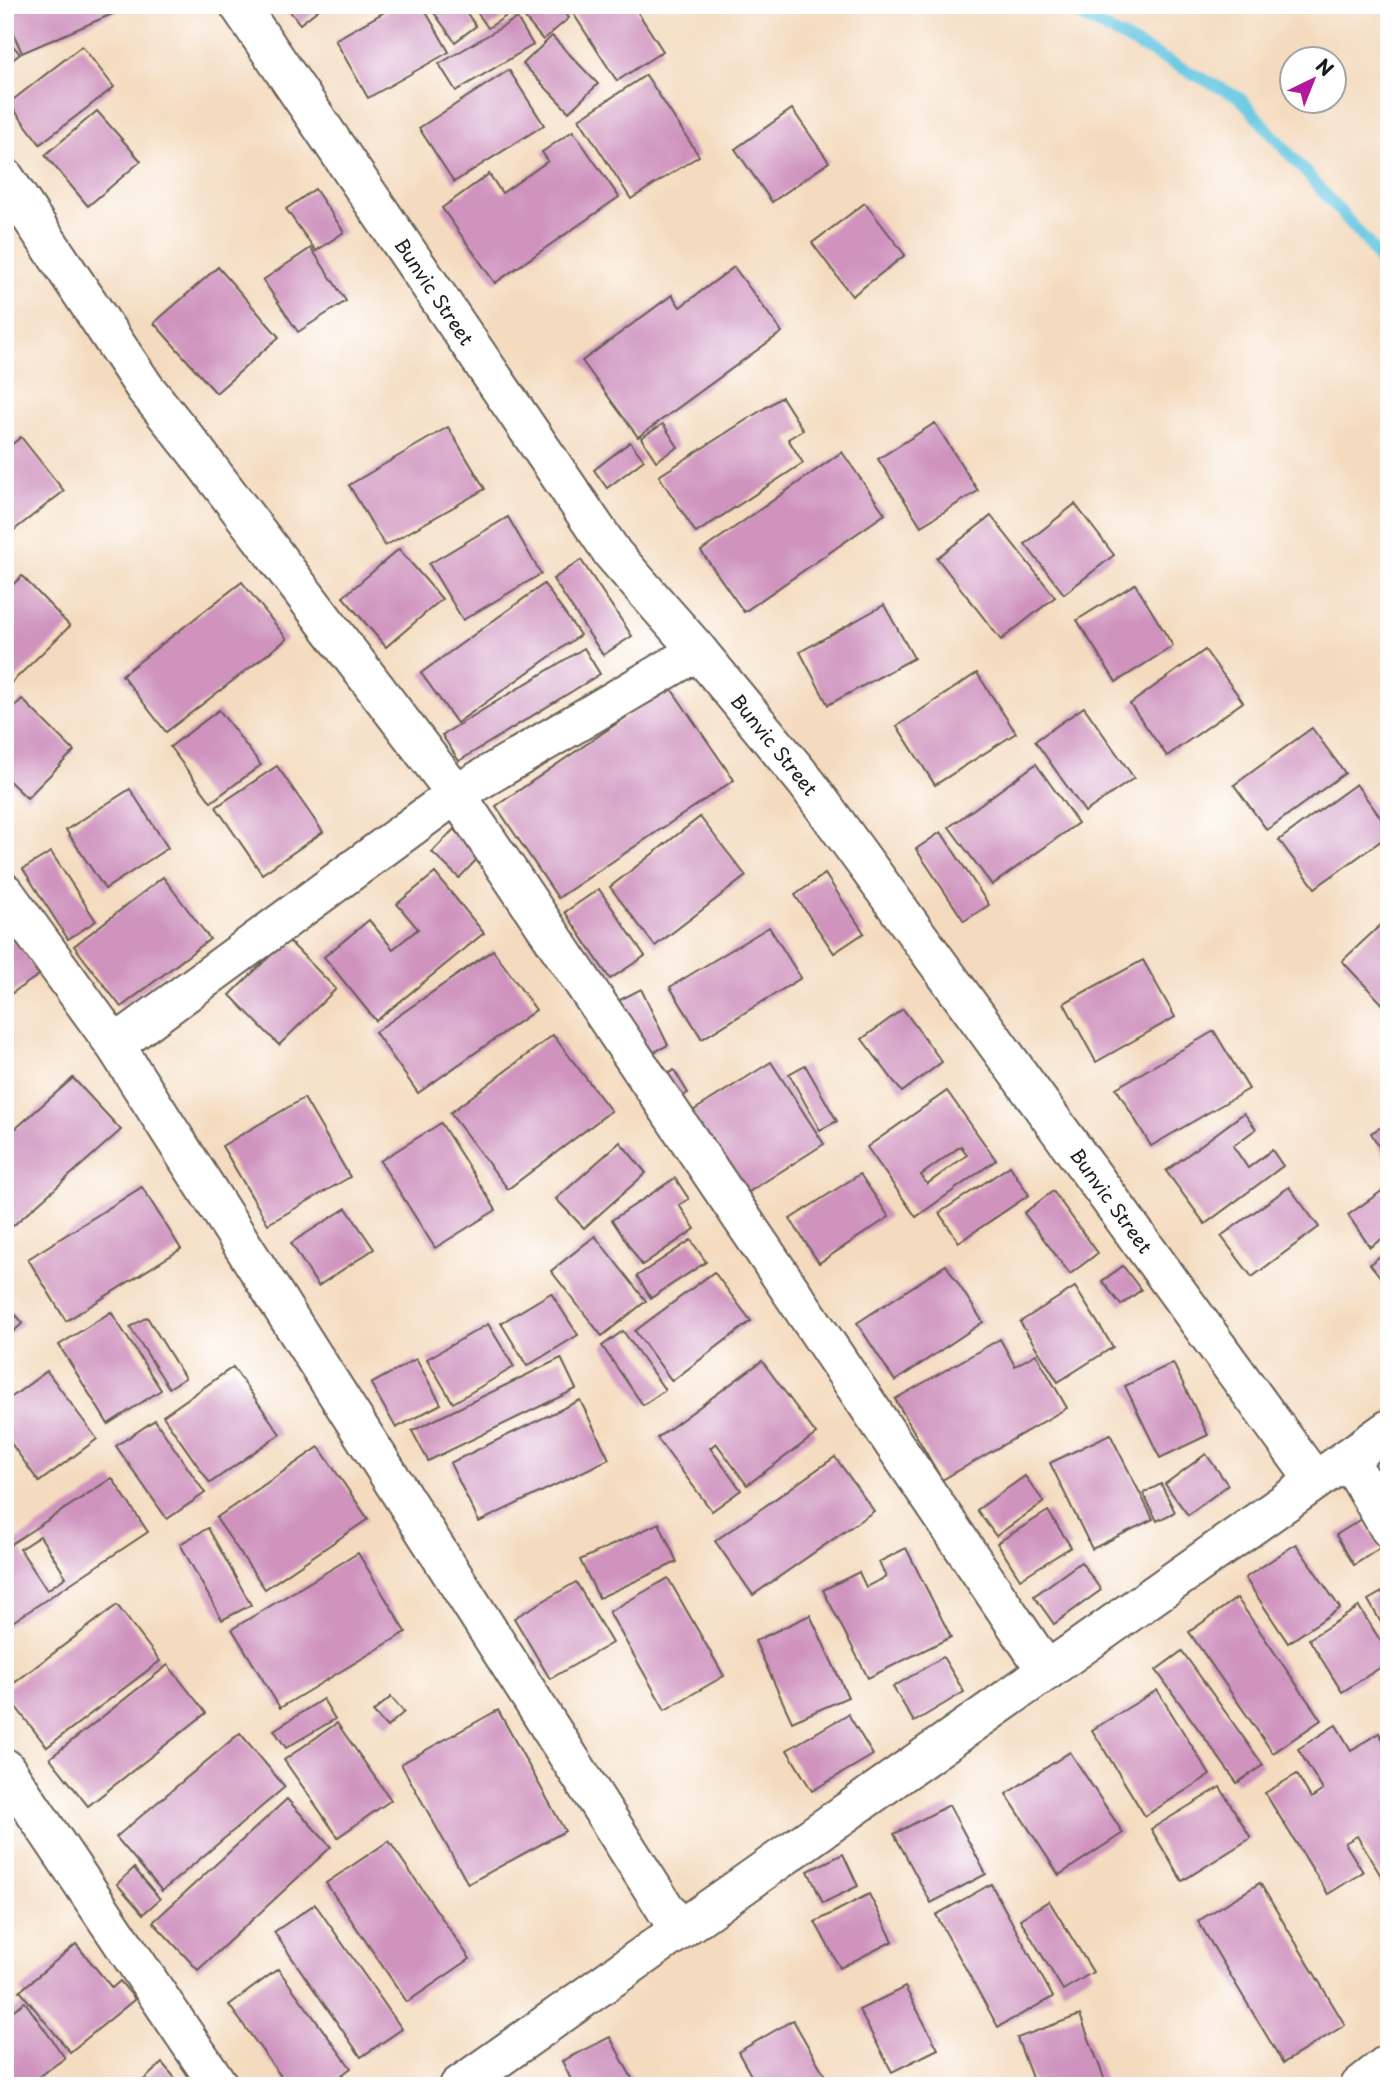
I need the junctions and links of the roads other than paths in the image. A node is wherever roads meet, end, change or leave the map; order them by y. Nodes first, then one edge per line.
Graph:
1 (239, 5) edge
2 (5, 178) edge
3 (698, 650) junction
4 (456, 794) junction
5 (5, 893) edge
6 (116, 1045) junction
7 (1389, 1429) edge
8 (1348, 1458) junction
9 (1315, 1481) junction
10 (1389, 1528) edge
11 (1047, 1671) junction
12 (5, 1768) edge
13 (679, 1930) junction
14 (1389, 2063) edge
15 (219, 2086) edge
16 (459, 2086) edge
17 (1360, 2086) edge

1 - 3 street, Bunvic Street
2 - 4 street
3 - 4 street
3 - 9 street, Bunvic Street
4 - 6 street
4 - 11 street
5 - 6 street
6 - 13 street
7 - 8 street
8 - 9 street
8 - 10 street
9 - 11 street
11 - 13 street
12 - 15 street
13 - 16 street
14 - 17 street

